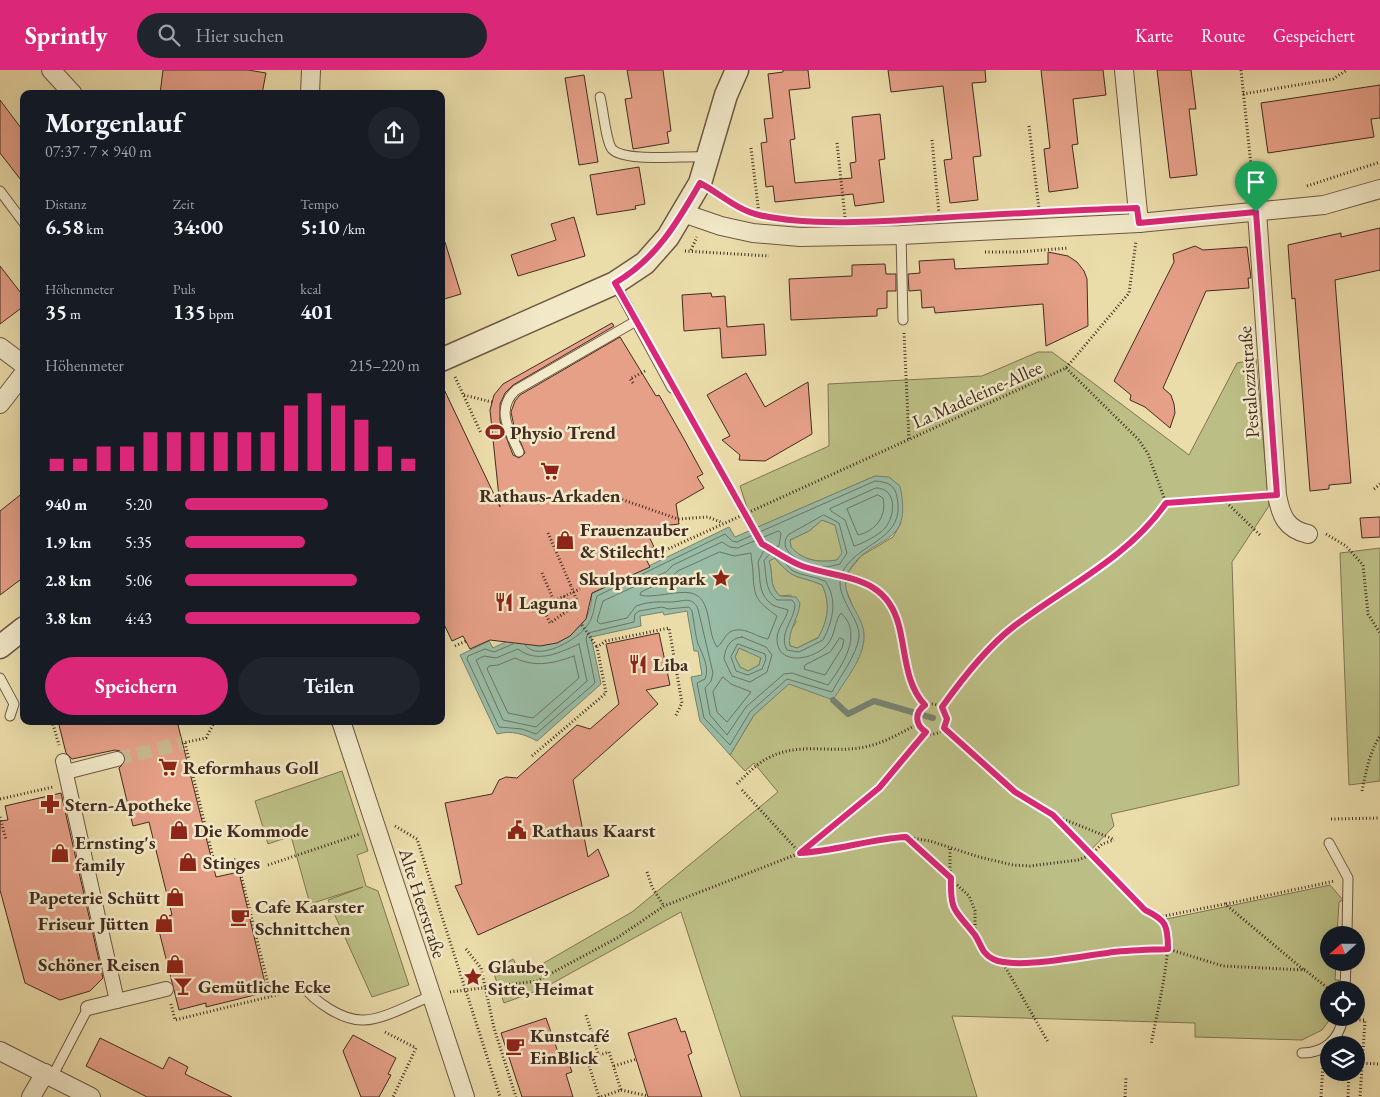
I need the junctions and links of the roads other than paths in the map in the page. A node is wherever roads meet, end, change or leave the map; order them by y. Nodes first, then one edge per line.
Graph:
1 (51, 70) edge
2 (311, 70) edge
3 (737, 70) edge
4 (1124, 70) edge
5 (69, 90) edge
6 (310, 90) edge
7 (600, 96) dead end
8 (708, 157) junction
9 (1380, 189) edge
10 (0, 191) edge
11 (1256, 212) junction
12 (683, 213) junction
13 (20, 218) edge
14 (1139, 223) junction
15 (901, 235) junction
16 (615, 283) junction
17 (903, 320) road end
18 (636, 321) junction
19 (0, 347) edge
20 (445, 358) edge
21 (20, 362) edge
22 (20, 378) edge
23 (672, 388) road end
24 (0, 404) edge
25 (519, 452) dead end
26 (1314, 532) road end
27 (0, 678) edge
28 (10, 716) dead end
29 (343, 725) edge
30 (117, 759) tunnel mouth
31 (1330, 843) dead end
32 (1346, 926) edge
33 (302, 986) road end
34 (166, 989) road end
35 (431, 996) junction
36 (117, 1001) junction
37 (88, 1008) joint
38 (1340, 1026) edge
39 (0, 1051) edge
40 (1302, 1053) dead end
41 (49, 1075) junction
42 (30, 1097) edge
43 (91, 1097) edge
44 (465, 1097) edge

1 - 5 street
2 - 6 street
3 - 8 street
4 - 14 street
7 - 8 lane
8 - 12 street
9 - 11 street
10 - 13 lane
11 - 14 street
11 - 26 street, Pestalozzistraße
12 - 15 street
12 - 16 street
14 - 15 street
15 - 17 lane
16 - 18 lane
16 - 20 street
18 - 23 lane
18 - 25 lane
19 - 21 street
22 - 24 street
27 - 28 lane
29 - 35 street, Alte Heerstraße
30 - 36 street
31 - 32 lane
33 - 35 lane
34 - 36 street
35 - 44 street, Alte Heerstraße
36 - 37 street
37 - 41 lane
38 - 40 lane
39 - 41 street
41 - 42 street
41 - 43 street

